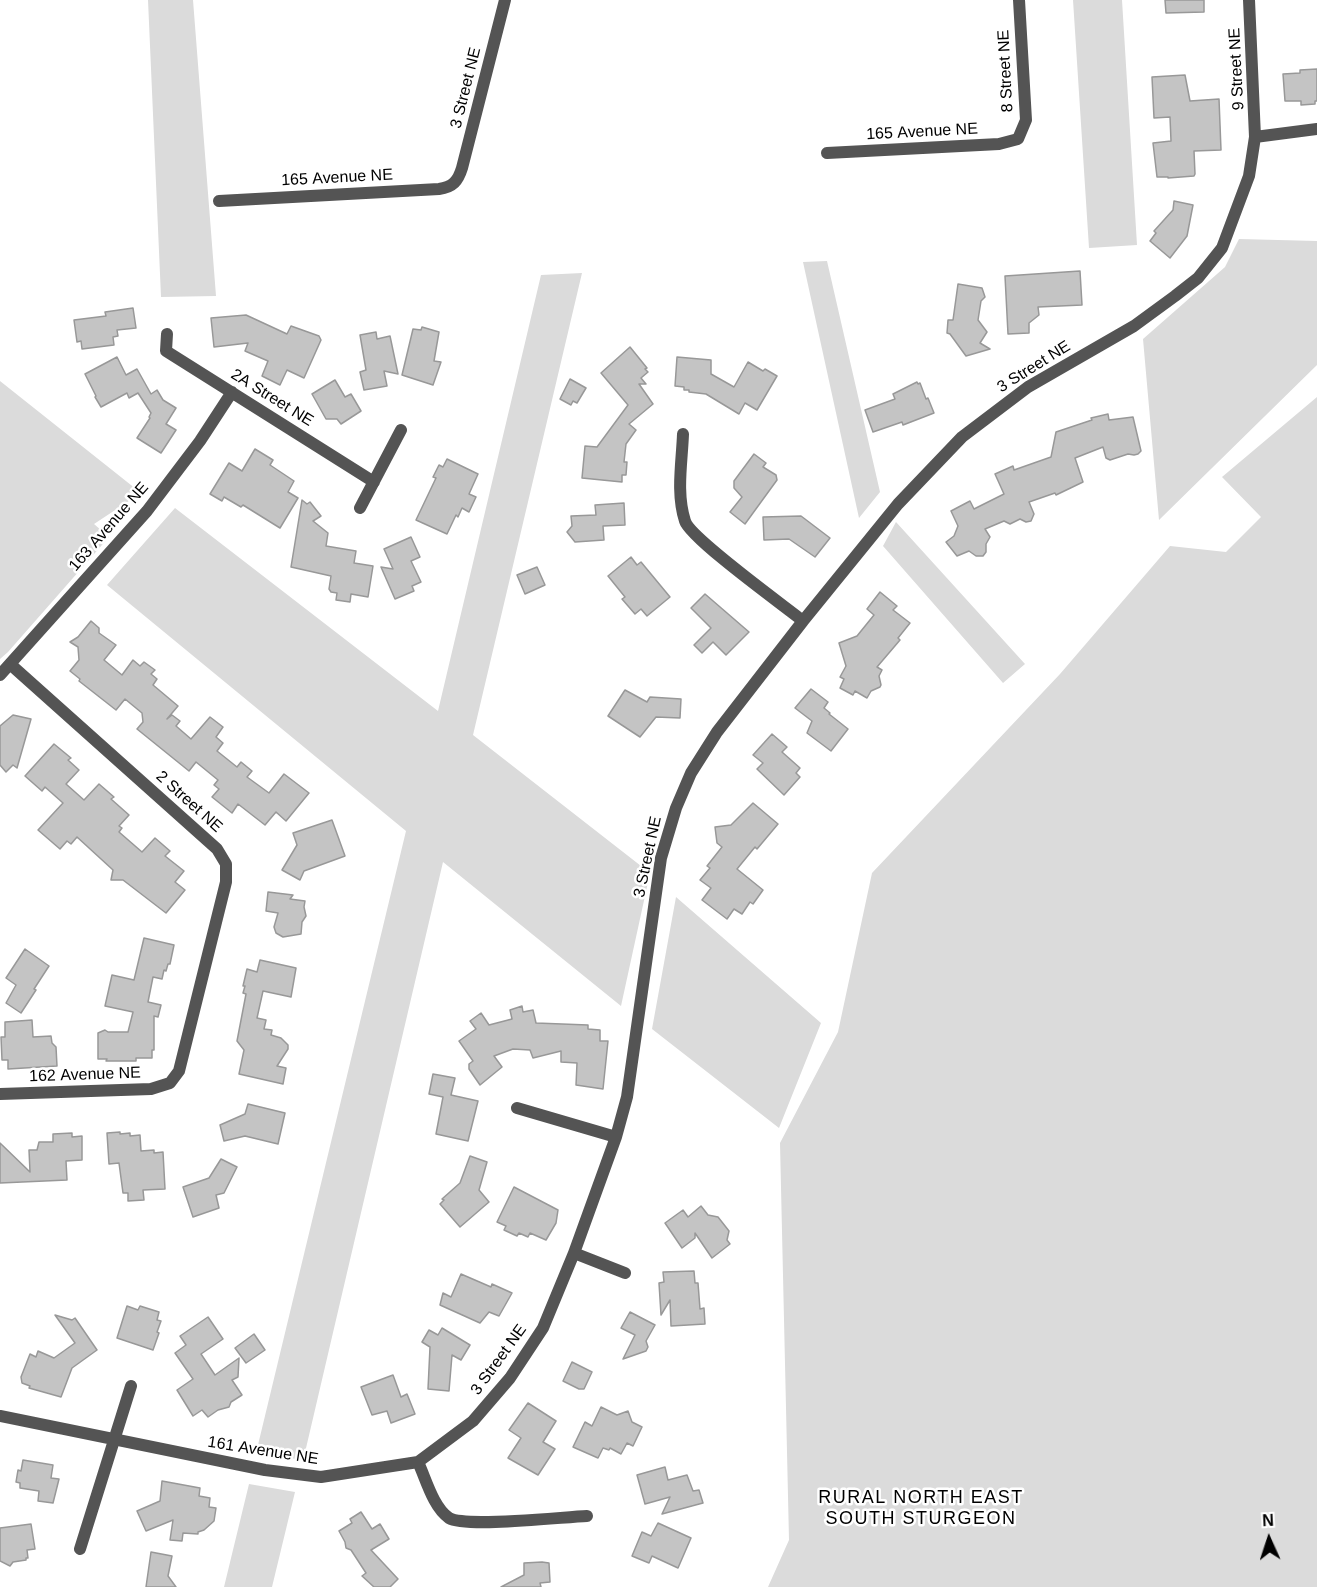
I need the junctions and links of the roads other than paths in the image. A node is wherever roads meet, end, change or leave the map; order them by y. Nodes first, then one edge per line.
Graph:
1 (506, 0) edge
2 (1019, 0) edge
3 (1249, 0) edge
4 (1317, 129) edge
5 (1256, 137) junction
6 (1018, 139) joint
7 (827, 153) dead end
8 (455, 183) joint
9 (219, 201) dead end
10 (167, 334) dead end
11 (231, 392) junction
12 (401, 430) dead end
13 (683, 434) dead end
14 (374, 482) junction
15 (360, 508) dead end
16 (803, 621) junction
17 (10, 664) junction
18 (0, 675) edge
19 (170, 1083) joint
20 (0, 1094) edge
21 (517, 1108) dead end
22 (616, 1137) junction
23 (574, 1253) junction
24 (626, 1273) dead end
25 (131, 1386) dead end
26 (0, 1416) edge
27 (115, 1440) junction
28 (418, 1462) junction
29 (587, 1516) dead end
30 (80, 1549) dead end

1 - 8 street, 3 Street NE
2 - 6 street, 8 Street NE
3 - 5 street, 9 Street NE
4 - 5 street
5 - 16 street, 3 Street NE
6 - 7 street, 165 Avenue NE
8 - 9 street, 165 Avenue NE
10 - 11 street, 2A Street NE
11 - 14 street, 2A Street NE
11 - 17 street, 163 Avenue NE
12 - 14 street
13 - 16 street
14 - 15 street
16 - 22 street, 3 Street NE
17 - 18 street, 163 Avenue NE
17 - 19 street, 2 Street NE
19 - 20 street, 162 Avenue NE
21 - 22 street
22 - 23 street, 3 Street NE
23 - 24 street
23 - 28 street, 3 Street NE
25 - 27 street
26 - 27 street, 161 Avenue NE
27 - 28 street, 161 Avenue NE
27 - 30 street
28 - 29 street

